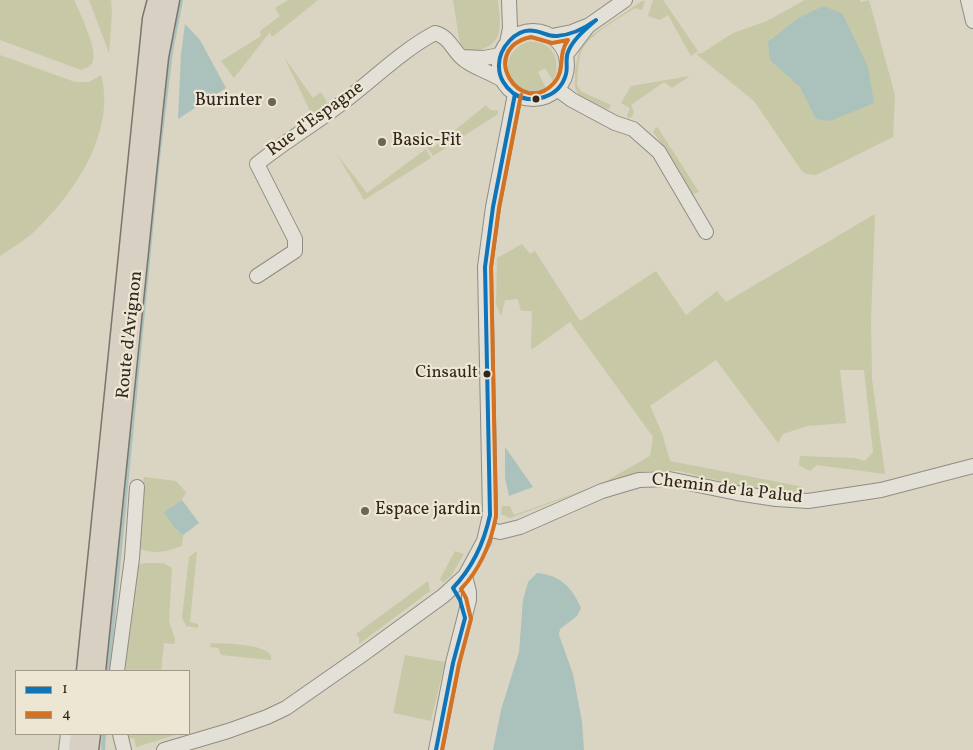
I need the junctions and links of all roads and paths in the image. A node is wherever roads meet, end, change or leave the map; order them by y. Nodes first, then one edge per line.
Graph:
1 (156, 0) edge
2 (170, 0) edge
3 (625, 0) edge
4 (968, 0) edge
5 (509, 4) edge
6 (973, 21) edge
7 (588, 26) junction
8 (528, 31) junction
9 (552, 36) junction
10 (504, 49) junction
11 (566, 55) junction
12 (461, 57) junction
13 (502, 80) junction
14 (557, 89) junction
15 (514, 94) junction
16 (706, 232) dead end
17 (258, 276) dead end
18 (973, 466) edge
19 (137, 487) dead end
20 (488, 530) junction
21 (465, 576) junction
22 (453, 588) junction
23 (90, 616) junction
24 (465, 618) junction
25 (78, 670) edge
26 (85, 670) edge
27 (97, 670) edge
28 (117, 670) edge
29 (68, 735) edge
30 (79, 735) edge
31 (92, 735) edge
32 (120, 735) edge
33 (66, 750) edge
34 (77, 750) edge
35 (90, 750) edge
36 (124, 750) edge
37 (164, 750) edge
38 (436, 750) edge

1 - 23 main road, Route d'Avignon
2 - 27 main road, Route d'Avignon
3 - 7 street
4 - 6 street
5 - 8 street
5 - 10 street
7 - 9 street
7 - 11 street
8 - 9 street
8 - 10 street
9 - 11 street
10 - 12 street
10 - 13 street
11 - 14 street
12 - 13 street, Rue d'Espagne
12 - 17 street, Rue d'Espagne
13 - 15 street
14 - 15 street
14 - 16 street
15 - 20 street
18 - 20 street, Chemin de la Palud
19 - 28 street
20 - 21 street
21 - 22 street
21 - 24 street
22 - 24 street
22 - 37 street
23 - 25 street
23 - 26 main road, Route d'Avignon
24 - 38 street
29 - 33 street
30 - 34 main road
31 - 35 main road
32 - 36 street

